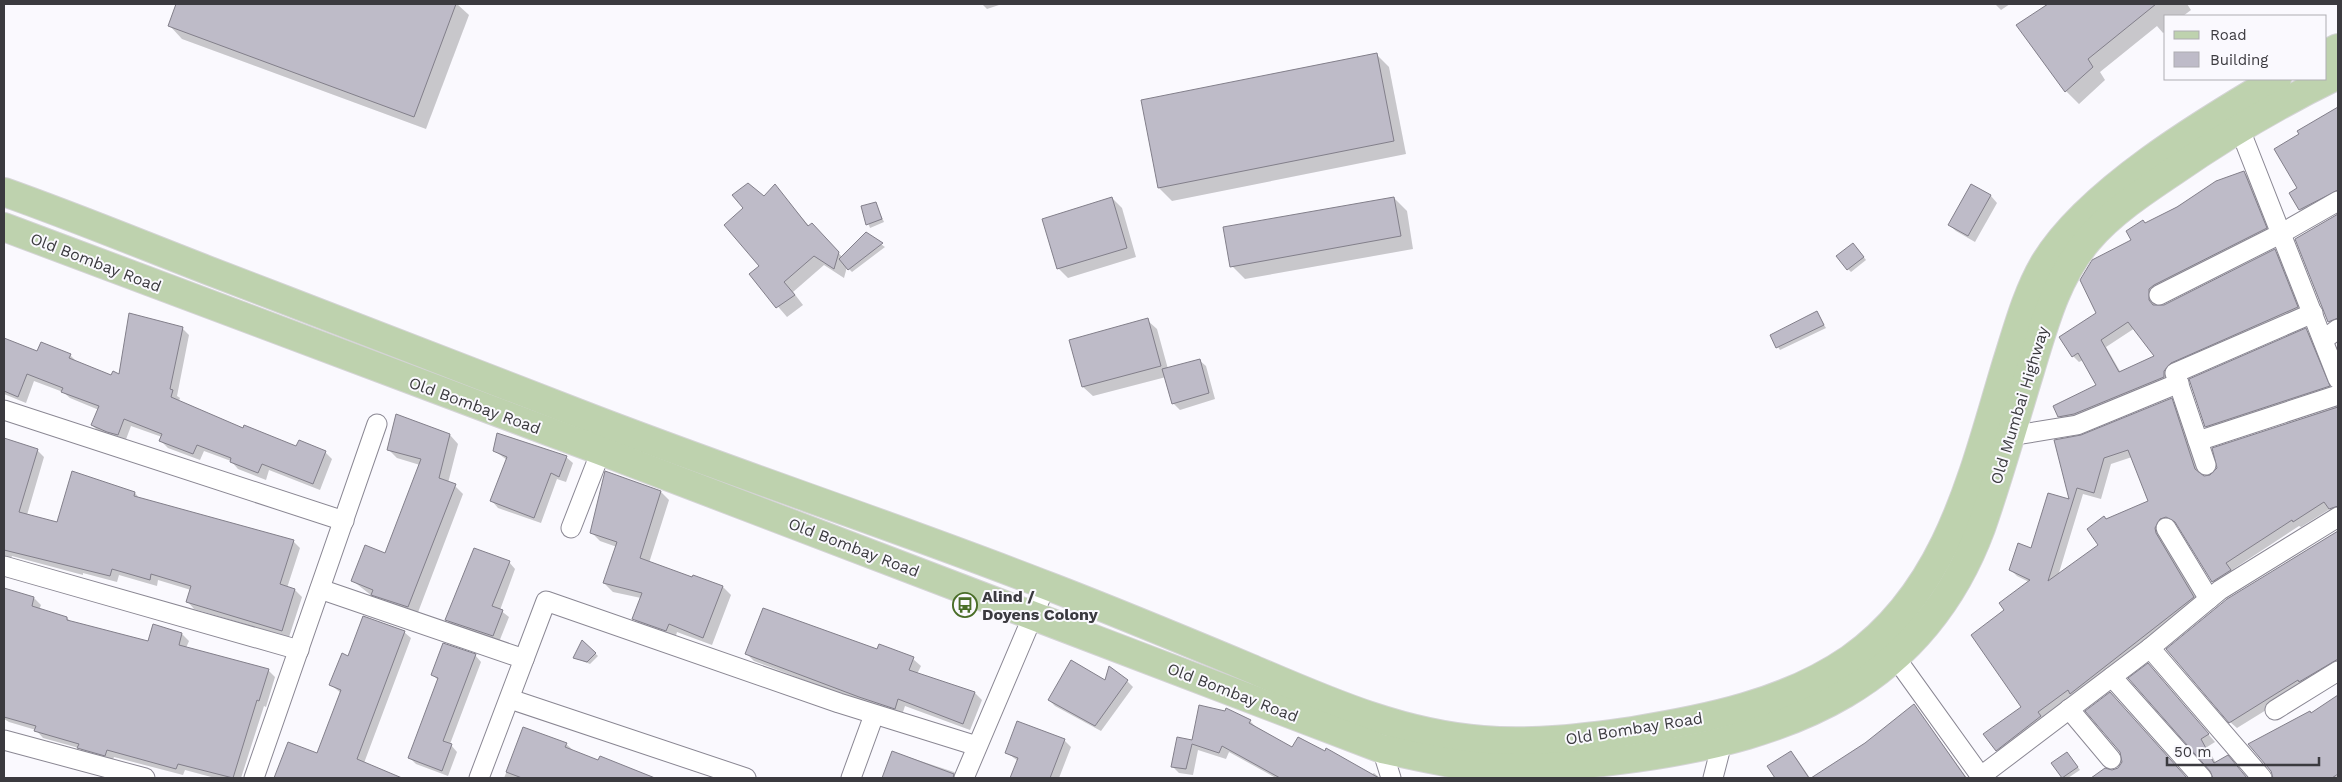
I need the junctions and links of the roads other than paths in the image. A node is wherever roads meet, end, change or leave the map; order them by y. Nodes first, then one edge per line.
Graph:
1 (2338, 76) edge
2 (2274, 80) edge
3 (2239, 127) junction
4 (4, 192) edge
5 (2338, 201) edge
6 (4, 227) edge
7 (2282, 234) junction
8 (2159, 295) dead end
9 (2313, 314) junction
10 (2338, 329) edge
11 (2323, 340) junction
12 (2338, 379) edge
13 (2179, 383) junction
14 (2338, 395) edge
15 (4, 410) edge
16 (377, 424) dead end
17 (2010, 436) junction
18 (2198, 441) junction
19 (601, 451) junction
20 (2206, 465) dead end
21 (2338, 517) edge
22 (344, 521) junction
23 (571, 528) dead end
24 (2166, 528) dead end
25 (4, 566) edge
26 (1046, 585) junction
27 (320, 589) junction
28 (2209, 599) junction
29 (1035, 615) junction
30 (2150, 648) junction
31 (299, 650) junction
32 (1894, 657) junction
33 (524, 659) junction
34 (2338, 671) edge
35 (2112, 677) junction
36 (510, 699) junction
37 (2069, 709) junction
38 (2275, 710) dead end
39 (874, 715) junction
40 (1715, 715) joint
41 (4, 740) edge
42 (1722, 744) junction
43 (977, 746) junction
44 (1382, 749) junction
45 (2111, 759) dead end
46 (1987, 776) edge
47 (145, 778) edge
48 (254, 778) edge
49 (479, 778) edge
50 (746, 778) edge
51 (851, 778) edge
52 (964, 778) edge
53 (1391, 778) edge
54 (1713, 778) edge
55 (2202, 778) edge
56 (2262, 778) edge

1 - 3 main road, Old Mumbai Highway
2 - 40 main road, Old Mumbai Highway
3 - 7 street
3 - 17 main road, Old Mumbai Highway
4 - 26 main road, Old Bombay Road
5 - 7 street
6 - 19 main road, Old Bombay Road
7 - 8 street
7 - 9 street
9 - 11 street
9 - 13 street
10 - 11 street
11 - 12 street
13 - 17 street
13 - 18 street
14 - 18 street
15 - 22 street
16 - 22 street
17 - 32 main road, Old Mumbai Highway
18 - 20 street
19 - 23 street
19 - 29 main road, Old Bombay Road
21 - 28 street
22 - 27 street
24 - 28 street
25 - 31 street
26 - 29 street
26 - 40 main road, Old Bombay Road
27 - 31 street
27 - 33 street
28 - 30 street
29 - 43 street
29 - 44 main road, Old Bombay Road
30 - 35 street
30 - 56 street
31 - 48 street
32 - 42 main road, Old Mumbai Highway
32 - 46 street
33 - 36 street
33 - 39 street
34 - 38 street
35 - 37 street
35 - 55 street
36 - 49 street
36 - 50 street
37 - 45 street
37 - 46 street
39 - 43 street
39 - 51 street
41 - 47 street
42 - 44 main road, Old Bombay Road
42 - 54 street
43 - 52 street
44 - 53 street

